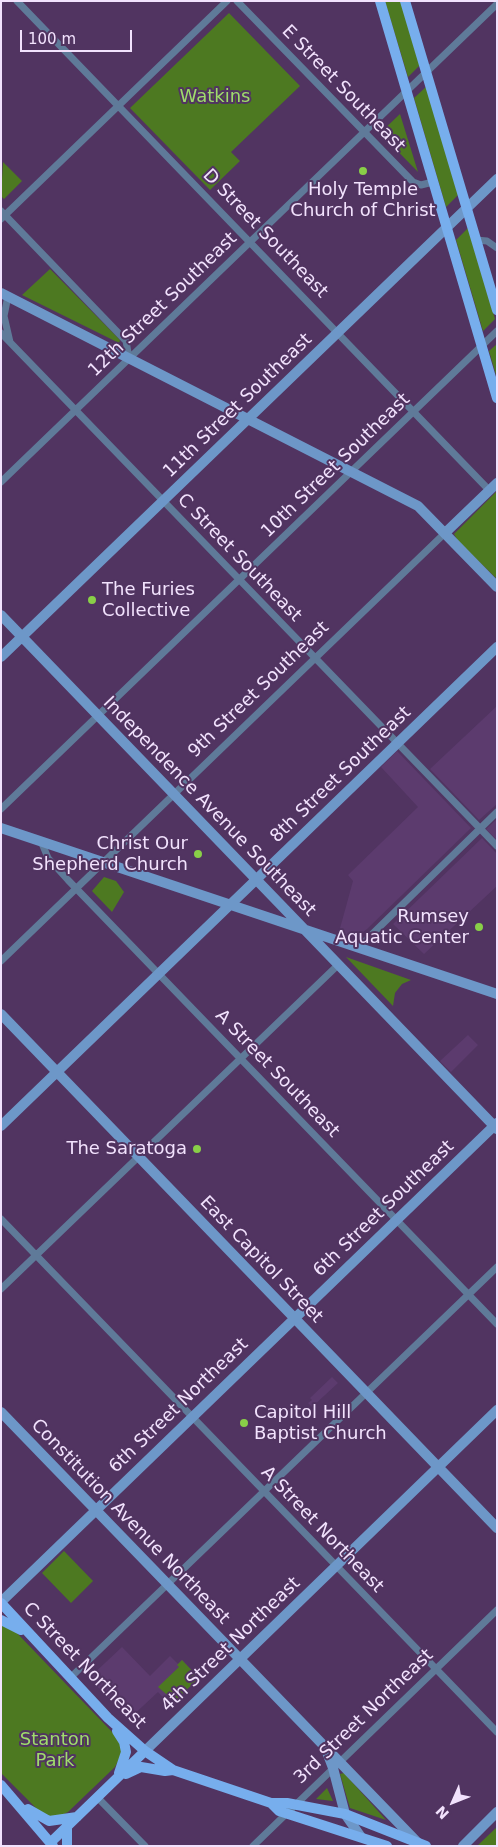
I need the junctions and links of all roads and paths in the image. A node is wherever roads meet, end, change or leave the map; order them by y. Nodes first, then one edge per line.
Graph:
1 (17, 1) edge
2 (227, 1) edge
3 (237, 1) edge
4 (380, 1) edge
5 (405, 1) edge
6 (497, 4) edge
7 (426, 72) junction
8 (406, 91) junction
9 (118, 106) junction
10 (364, 132) junction
11 (497, 179) edge
12 (433, 182) junction
13 (467, 208) junction
14 (3, 215) edge
15 (447, 228) junction
16 (476, 240) junction
17 (250, 242) junction
18 (497, 248) edge
19 (5, 295) edge
20 (497, 310) edge
21 (497, 331) edge
22 (1, 333) edge
23 (337, 333) junction
24 (10, 342) junction
25 (481, 346) junction
26 (129, 358) junction
27 (497, 398) edge
28 (75, 410) junction
29 (414, 412) junction
30 (248, 420) junction
31 (350, 473) junction
32 (3, 478) edge
33 (493, 486) edge
34 (163, 501) junction
35 (445, 534) junction
36 (239, 580) junction
37 (497, 588) edge
38 (1, 615) edge
39 (22, 637) junction
40 (497, 647) edge
41 (1, 657) edge
42 (315, 658) junction
43 (98, 716) junction
44 (397, 743) junction
45 (174, 795) junction
46 (1, 809) edge
47 (497, 812) edge
48 (1, 828) edge
49 (480, 828) junction
50 (40, 841) junction
51 (497, 846) edge
52 (104, 862) junction
53 (256, 879) junction
54 (77, 888) junction
55 (230, 904) junction
56 (305, 930) junction
57 (359, 947) junction
58 (1, 961) edge
59 (338, 964) junction
60 (158, 973) junction
61 (497, 994) edge
62 (1, 1014) edge
63 (241, 1059) junction
64 (57, 1072) junction
65 (1, 1126) edge
66 (496, 1126) edge
67 (139, 1157) junction
68 (1, 1219) edge
69 (396, 1220) junction
70 (37, 1256) junction
71 (497, 1267) edge
72 (1, 1289) edge
73 (468, 1294) junction
74 (294, 1318) junction
75 (497, 1324) edge
76 (366, 1392) junction
77 (497, 1410) edge
78 (1, 1412) edge
79 (192, 1416) junction
80 (438, 1467) junction
81 (264, 1491) junction
82 (96, 1510) junction
83 (497, 1528) edge
84 (337, 1566) junction
85 (168, 1584) junction
86 (1, 1602) edge
87 (497, 1610) edge
88 (1, 1620) edge
89 (29, 1634) junction
90 (240, 1659) junction
91 (436, 1669) junction
92 (70, 1678) junction
93 (108, 1718) junction
94 (497, 1732) edge
95 (145, 1751) junction
96 (337, 1765) junction
97 (173, 1770) junction
98 (116, 1779) junction
99 (1, 1785) edge
100 (97, 1797) junction
101 (18, 1803) junction
102 (271, 1803) junction
103 (295, 1805) junction
104 (497, 1812) edge
105 (287, 1813) junction
106 (345, 1814) junction
107 (77, 1816) junction
108 (67, 1827) junction
109 (361, 1837) junction
110 (422, 1844) edge
111 (50, 1845) edge
112 (67, 1846) edge
113 (145, 1846) edge
114 (253, 1846) edge
115 (387, 1846) edge
116 (463, 1846) edge

1 - 9 street, D Street Southeast
2 - 9 street
3 - 10 street, E Street Southeast
4 - 8 main road
5 - 7 main road
6 - 7 street, 12th Street Southeast
7 - 8 street, 12th Street Southeast
7 - 13 main road
8 - 10 street, 12th Street Southeast
8 - 12 main road
9 - 14 street
9 - 17 street, D Street Southeast
10 - 12 street, E Street Southeast
10 - 17 street, 12th Street Southeast
11 - 13 main road, 11th Street Southeast
12 - 15 main road
13 - 15 main road, 11th Street Southeast
13 - 16 main road
14 - 26 street
15 - 23 main road, 11th Street Southeast
15 - 25 main road
16 - 18 street
16 - 20 main road
17 - 23 street, D Street Southeast
17 - 26 street, 12th Street Southeast
19 - 24 street
19 - 26 main road
21 - 25 street, 10th Street Southeast
22 - 24 street, C Street Southeast
23 - 29 street, D Street Southeast
23 - 30 main road, 11th Street Southeast
24 - 28 street, C Street Southeast
25 - 27 main road
25 - 29 street, 10th Street Southeast
26 - 28 street, 12th Street Southeast
26 - 30 main road
28 - 32 street, 12th Street Southeast
28 - 34 street, C Street Southeast
29 - 31 street, 10th Street Southeast
29 - 33 street, D Street Southeast
30 - 31 main road
30 - 34 main road, 11th Street Southeast
31 - 35 main road
31 - 36 street, 10th Street Southeast
33 - 35 main road, 9th Street Southeast
34 - 36 street, C Street Southeast
34 - 39 main road, 11th Street Southeast
35 - 37 main road
35 - 42 street, 9th Street Southeast
36 - 42 street, C Street Southeast
36 - 43 street, 10th Street Southeast
38 - 39 main road, Independence Avenue Southeast
39 - 41 main road, 11th Street Southeast
39 - 43 main road, Independence Avenue Southeast
40 - 44 main road, 8th Street Southeast
42 - 44 street, C Street Southeast
42 - 45 street, 9th Street Southeast
43 - 45 main road, Independence Avenue Southeast
43 - 46 street, 10th Street Southeast
44 - 49 street, C Street Southeast
44 - 53 main road, 8th Street Southeast
45 - 52 street, 9th Street Southeast
45 - 53 main road, Independence Avenue Southeast
47 - 49 street
48 - 50 main road
49 - 51 street, C Street Southeast
49 - 57 street
50 - 52 main road
50 - 54 street, A Street Southeast
52 - 54 street, 9th Street Southeast
52 - 55 main road
53 - 55 main road, 8th Street Southeast
53 - 56 main road, Independence Avenue Southeast
54 - 58 street, 9th Street Southeast
54 - 60 street, A Street Southeast
55 - 56 main road
55 - 60 main road, 8th Street Southeast
56 - 57 main road
56 - 59 main road, Independence Avenue Southeast
57 - 61 main road
59 - 63 street
59 - 66 main road, Independence Avenue Southeast
60 - 63 street, A Street Southeast
60 - 64 main road, 8th Street Southeast
62 - 64 main road, East Capitol Street
63 - 67 street
63 - 69 street, A Street Southeast
64 - 65 main road, 8th Street Southeast
64 - 67 main road, East Capitol Street
66 - 69 main road, 6th Street Southeast
67 - 70 street
67 - 74 main road, East Capitol Street
68 - 70 street, A Street Northeast
69 - 73 street, A Street Southeast
69 - 74 main road, 6th Street Southeast
70 - 72 street
70 - 79 street, A Street Northeast
71 - 73 street
73 - 75 street, A Street Southeast
73 - 76 street
74 - 76 main road, East Capitol Street
74 - 79 main road, 6th Street Northeast
76 - 80 main road, East Capitol Street
76 - 81 street
77 - 80 main road, 4th Street Northeast
78 - 82 main road, Constitution Avenue Northeast
79 - 81 street, A Street Northeast
79 - 82 main road, 6th Street Northeast
80 - 83 main road, East Capitol Street
80 - 84 main road, 4th Street Northeast
81 - 84 street, A Street Northeast
81 - 85 street
82 - 85 main road, Constitution Avenue Northeast
82 - 86 main road, 6th Street Northeast
84 - 90 main road, 4th Street Northeast
84 - 91 street, A Street Northeast
85 - 90 main road, Constitution Avenue Northeast
85 - 92 street
86 - 89 main road, C Street Northeast
87 - 91 street, 3rd Street Northeast
88 - 89 main road
89 - 92 main road, C Street Northeast
90 - 95 main road, 4th Street Northeast
90 - 96 main road, Constitution Avenue Northeast
91 - 94 street, A Street Northeast
91 - 96 street, 3rd Street Northeast
92 - 93 main road, C Street Northeast
93 - 95 main road, C Street Northeast
93 - 98 main road
95 - 97 main road, C Street Northeast
95 - 98 main road, 4th Street Northeast
96 - 103 street, 3rd Street Northeast
96 - 106 main road, Constitution Avenue Northeast
96 - 110 main road, Constitution Avenue Northeast
97 - 98 main road
97 - 102 main road
98 - 100 main road, 4th Street Northeast
99 - 101 main road
100 - 107 main road, 4th Street Northeast
100 - 113 street
101 - 107 main road
101 - 111 main road
102 - 103 main road
102 - 105 main road
103 - 105 street, 3rd Street Northeast
103 - 106 main road
104 - 116 main road
105 - 109 main road
105 - 114 street, 3rd Street Northeast
106 - 109 main road, Constitution Avenue Northeast
106 - 110 main road
107 - 108 main road, 4th Street Northeast
108 - 111 main road, 4th Street Northeast
108 - 112 main road
109 - 115 main road

